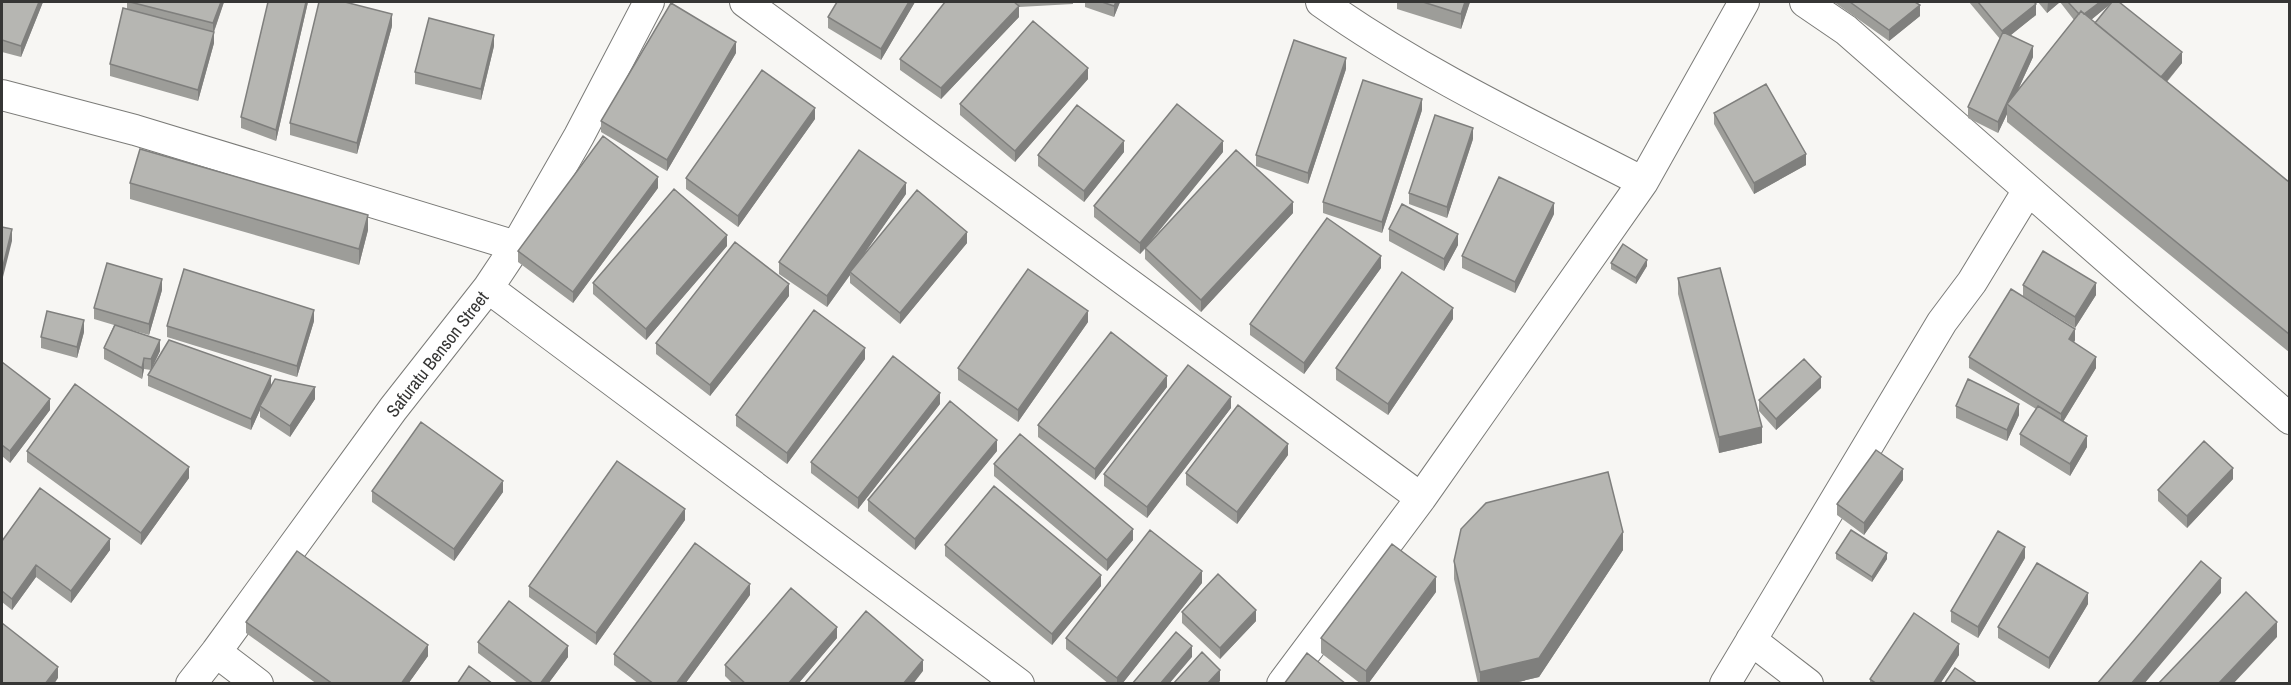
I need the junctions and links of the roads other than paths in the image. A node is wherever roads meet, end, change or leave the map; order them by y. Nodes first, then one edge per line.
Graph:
1 (649, 2) edge
2 (745, 2) edge
3 (1321, 2) edge
4 (1744, 2) edge
5 (1805, 2) edge
6 (2, 95) edge
7 (1643, 182) junction
8 (2028, 190) junction
9 (516, 246) junction
10 (488, 288) junction
11 (2289, 419) edge
12 (1421, 498) junction
13 (1751, 640) junction
14 (216, 652) junction
15 (191, 684) edge
16 (258, 684) edge
17 (1019, 684) edge
18 (1282, 684) edge
19 (1725, 684) edge
20 (1808, 684) edge

1 - 9 street, Safuratu Benson Street
2 - 12 street
3 - 7 street
4 - 7 street
5 - 8 street
6 - 9 street
7 - 12 street
8 - 11 street
8 - 13 street
9 - 10 street, Safuratu Benson Street
10 - 14 street, Safuratu Benson Street
10 - 17 street
12 - 18 street
13 - 19 street
13 - 20 street
14 - 15 street, Safuratu Benson Street
14 - 16 street

